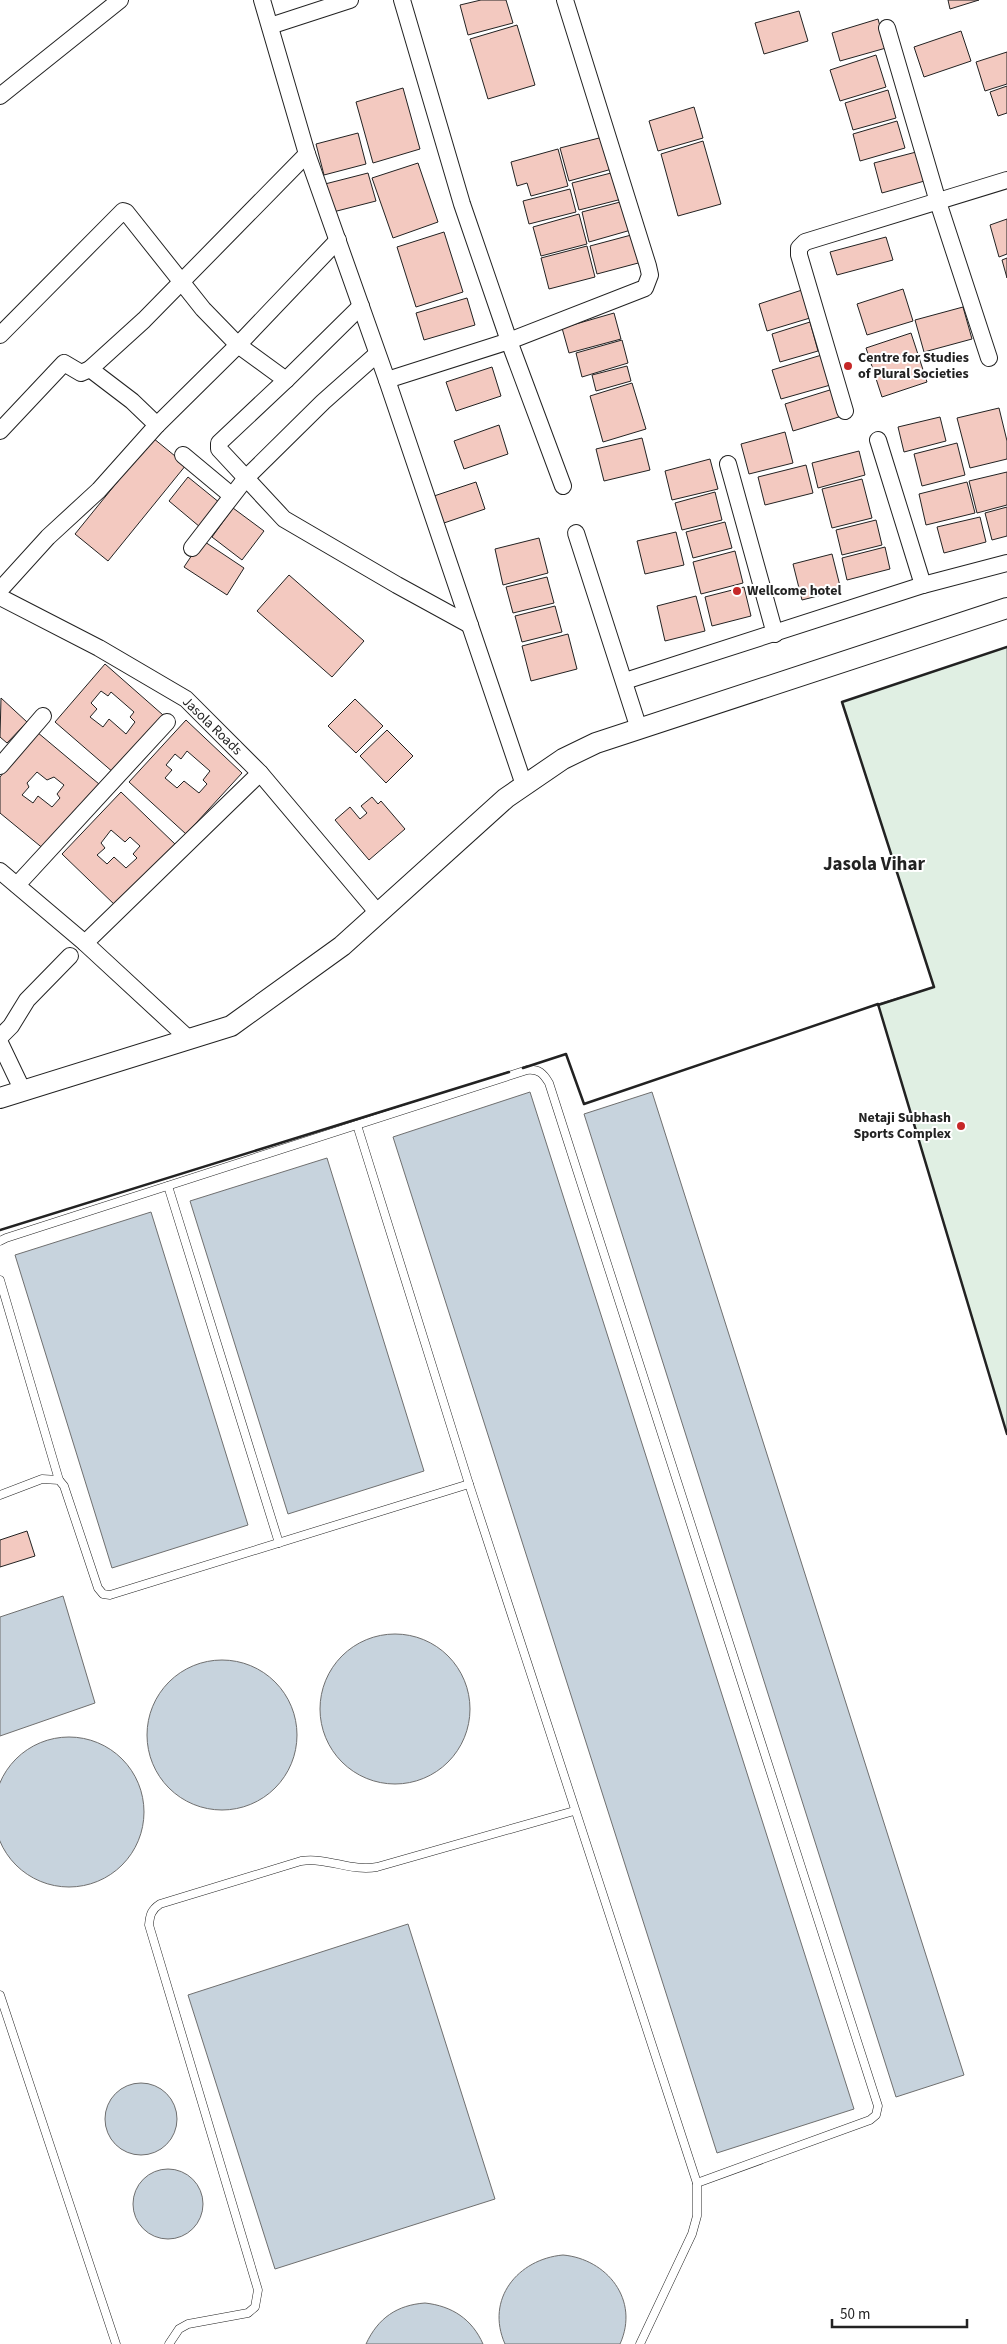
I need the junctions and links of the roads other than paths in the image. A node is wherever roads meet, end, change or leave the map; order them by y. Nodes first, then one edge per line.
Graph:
1 (120, 0) edge
2 (262, 0) edge
3 (350, 0) edge
4 (402, 0) edge
5 (565, 0) edge
6 (270, 26) junction
7 (887, 28) dead end
8 (0, 96) edge
9 (307, 154) junction
10 (1007, 180) edge
11 (938, 202) junction
12 (338, 240) junction
13 (181, 281) junction
14 (361, 306) junction
15 (0, 335) edge
16 (509, 341) junction
17 (238, 345) junction
18 (377, 354) junction
19 (989, 358) dead end
20 (90, 369) junction
21 (286, 380) junction
22 (387, 380) junction
23 (845, 411) dead end
24 (157, 424) junction
25 (0, 431) edge
26 (878, 440) dead end
27 (183, 455) dead end
28 (728, 464) dead end
29 (246, 478) junction
30 (563, 486) dead end
31 (231, 495) junction
32 (576, 533) dead end
33 (192, 548) dead end
34 (1007, 562) edge
35 (923, 585) junction
36 (0, 590) edge
37 (0, 597) edge
38 (1007, 608) edge
39 (470, 625) junction
40 (775, 634) junction
41 (625, 681) junction
42 (43, 716) dead end
43 (168, 722) dead end
44 (640, 728) junction
45 (0, 766) edge
46 (260, 773) junction
47 (524, 785) junction
48 (0, 871) edge
49 (17, 885) junction
50 (378, 913) junction
51 (85, 943) junction
52 (70, 956) dead end
53 (0, 1037) edge
54 (190, 1040) junction
55 (0, 1042) edge
56 (22, 1089) junction
57 (0, 1098) edge
58 (357, 1125) junction
59 (168, 1186) junction
60 (0, 1241) edge
61 (0, 1280) edge
62 (58, 1480) junction
63 (469, 1484) junction
64 (0, 1495) edge
65 (279, 1543) junction
66 (574, 1811) junction
67 (0, 1995) edge
68 (697, 2183) junction
69 (116, 2344) edge
70 (169, 2344) edge
71 (640, 2344) edge

1 - 8 street
2 - 6 street
3 - 6 street
4 - 16 street
5 - 16 street
6 - 9 street
7 - 11 street
9 - 12 street
9 - 13 street
10 - 11 street
11 - 19 street
11 - 23 street
12 - 14 street
12 - 17 street
13 - 15 street
13 - 17 street
13 - 20 street
14 - 18 street
14 - 21 street
16 - 22 street
16 - 30 street
17 - 21 street
17 - 24 street
18 - 22 street
18 - 29 street
20 - 24 street
20 - 25 street
21 - 29 street
22 - 39 street
24 - 36 street
26 - 35 street
27 - 31 street
28 - 40 street
29 - 31 street
29 - 39 street
31 - 33 street
32 - 41 street
34 - 35 street
35 - 40 street
37 - 46 street, Jasola Roads
38 - 44 street
39 - 47 street
40 - 41 street
41 - 44 street
42 - 45 street
43 - 49 street
44 - 47 street
46 - 50 street, Jasola Roads
46 - 51 street
47 - 50 street
48 - 49 street
49 - 51 street
50 - 54 street
51 - 54 street
52 - 53 street
54 - 56 street
55 - 56 street
56 - 57 street
58 - 59 lane
58 - 63 lane
58 - 68 lane
59 - 60 lane
59 - 65 lane
61 - 62 lane
62 - 64 lane
62 - 65 lane
63 - 65 lane
63 - 66 lane
66 - 68 lane
66 - 70 lane
67 - 69 lane
68 - 71 lane

